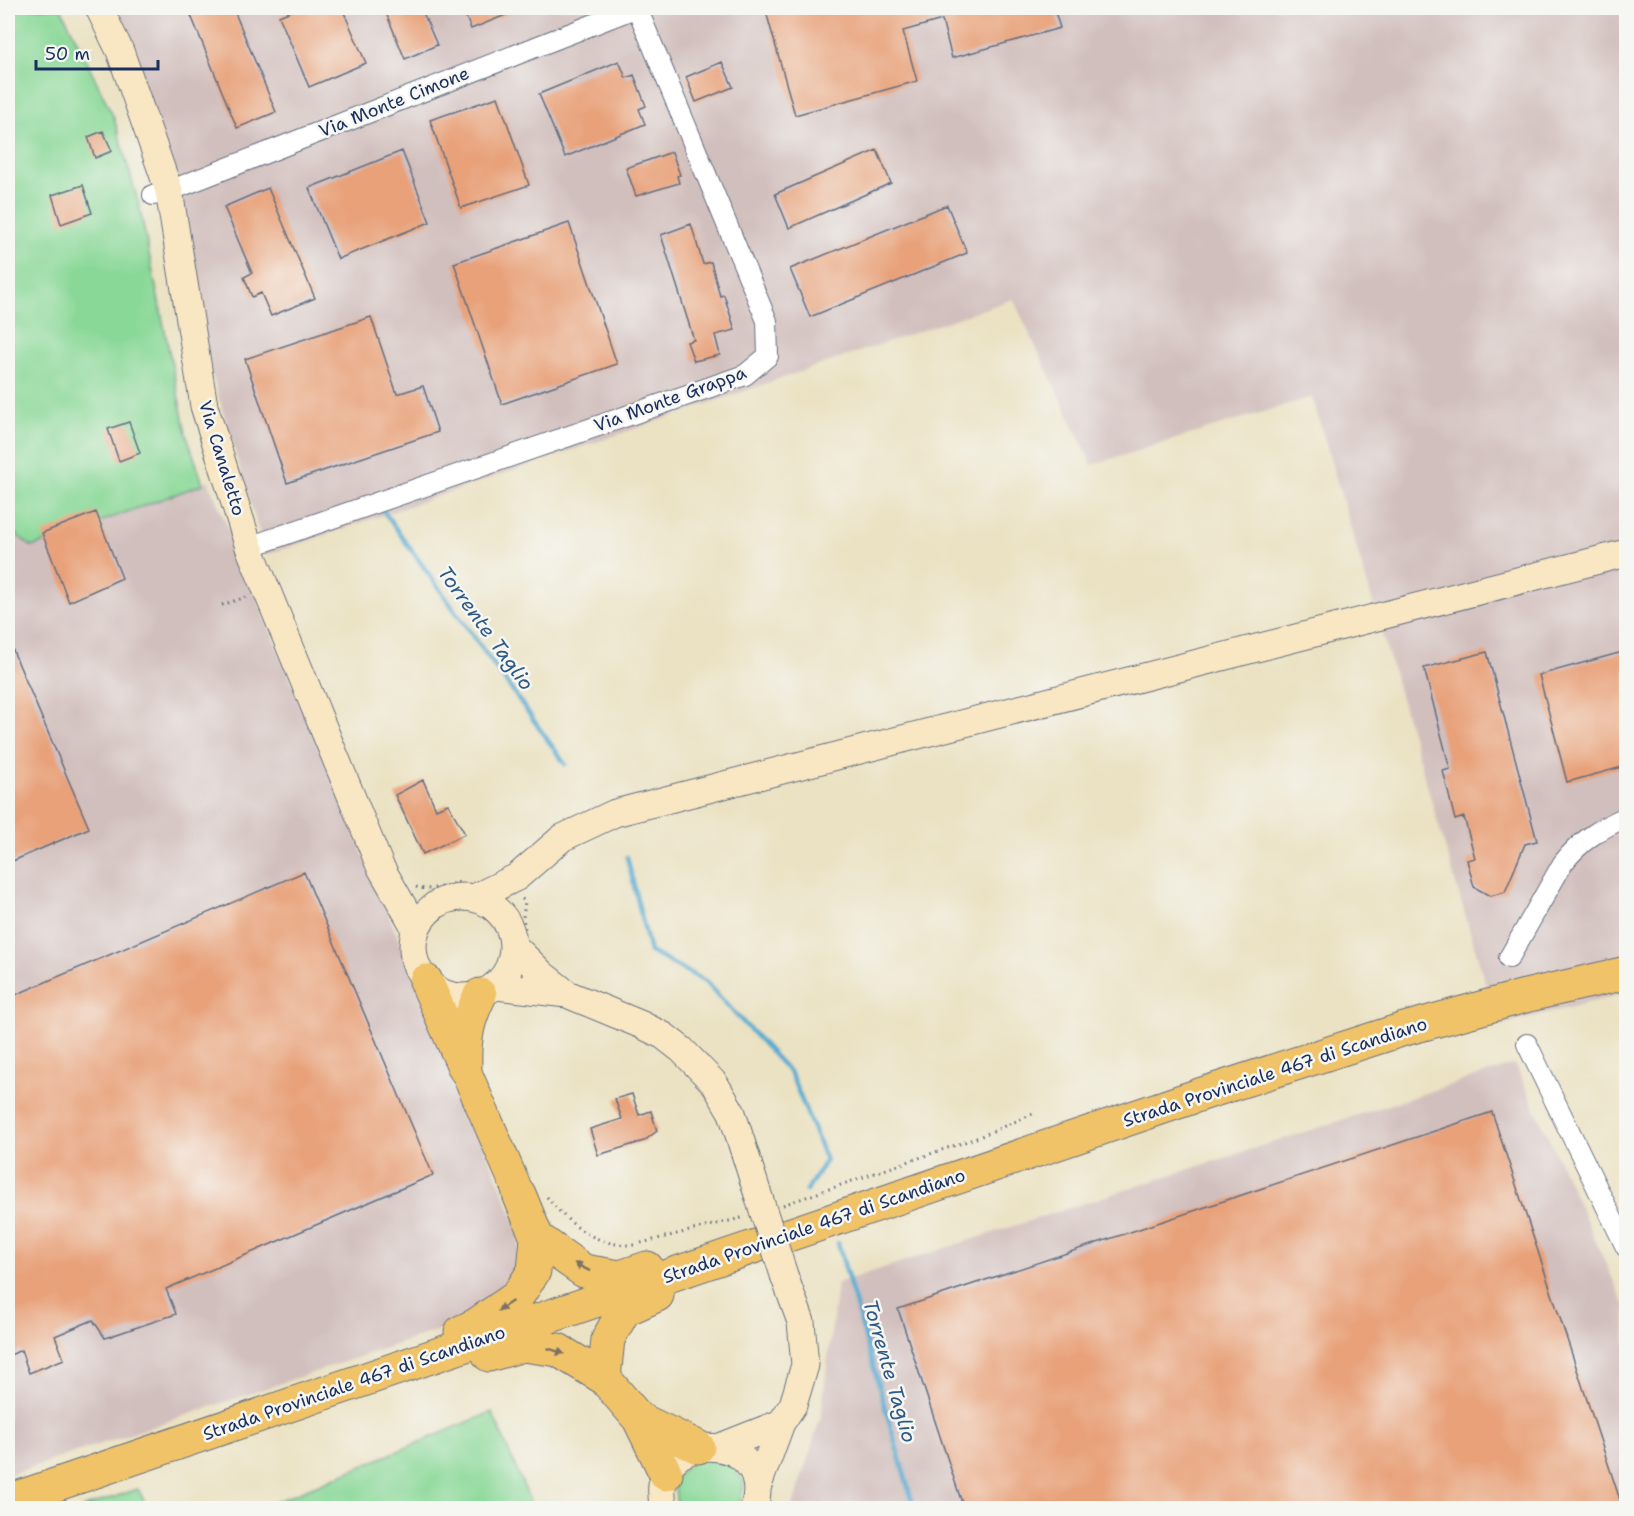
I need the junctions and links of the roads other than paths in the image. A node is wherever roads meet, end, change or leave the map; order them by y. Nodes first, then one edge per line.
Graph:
1 (99, 8) edge
2 (636, 8) edge
3 (161, 194) junction
4 (249, 547) junction
5 (1626, 553) edge
6 (1626, 817) edge
7 (517, 877) junction
8 (395, 894) junction
9 (461, 899) junction
10 (510, 933) junction
11 (415, 935) junction
12 (1509, 958) dead end
13 (1626, 973) edge
14 (426, 981) junction
15 (488, 990) junction
16 (567, 994) junction
17 (1527, 1044) dead end
18 (465, 1070) junction
19 (519, 1194) joint
20 (820, 1224) junction
21 (537, 1238) junction
22 (1626, 1247) edge
23 (604, 1378) junction
24 (315, 1396) junction
25 (639, 1419) junction
26 (781, 1423) junction
27 (709, 1447) junction
28 (659, 1495) edge
29 (756, 1498) edge
30 (8, 1502) edge

1 - 3 main road, Via Canaletto
2 - 3 street, Via Monte Cimone
2 - 4 street, Via Monte Grappa
3 - 4 main road, Via Canaletto
4 - 8 main road, Via Canaletto
5 - 7 main road
6 - 12 street
7 - 9 main road
7 - 10 main road
8 - 9 main road
8 - 11 main road, Via Canaletto
9 - 10 main road
9 - 11 main road
10 - 15 main road
10 - 16 main road
11 - 14 main road
13 - 20 highway, Strada Provinciale 467 di Scandiano
14 - 15 main road
14 - 18 highway
15 - 16 main road
15 - 18 highway
16 - 26 main road, bridge
17 - 22 street
18 - 19 main road
19 - 21 highway
20 -> 21 highway
20 - 23 highway
20 - 24 highway, Strada Provinciale 467 di Scandiano
21 -> 24 highway
24 -> 23 highway
23 - 25 highway
24 - 30 highway, Strada Provinciale 467 di Scandiano
25 - 27 highway
25 - 28 highway
26 - 27 main road
26 - 29 main road
27 - 28 main road
27 - 29 main road

